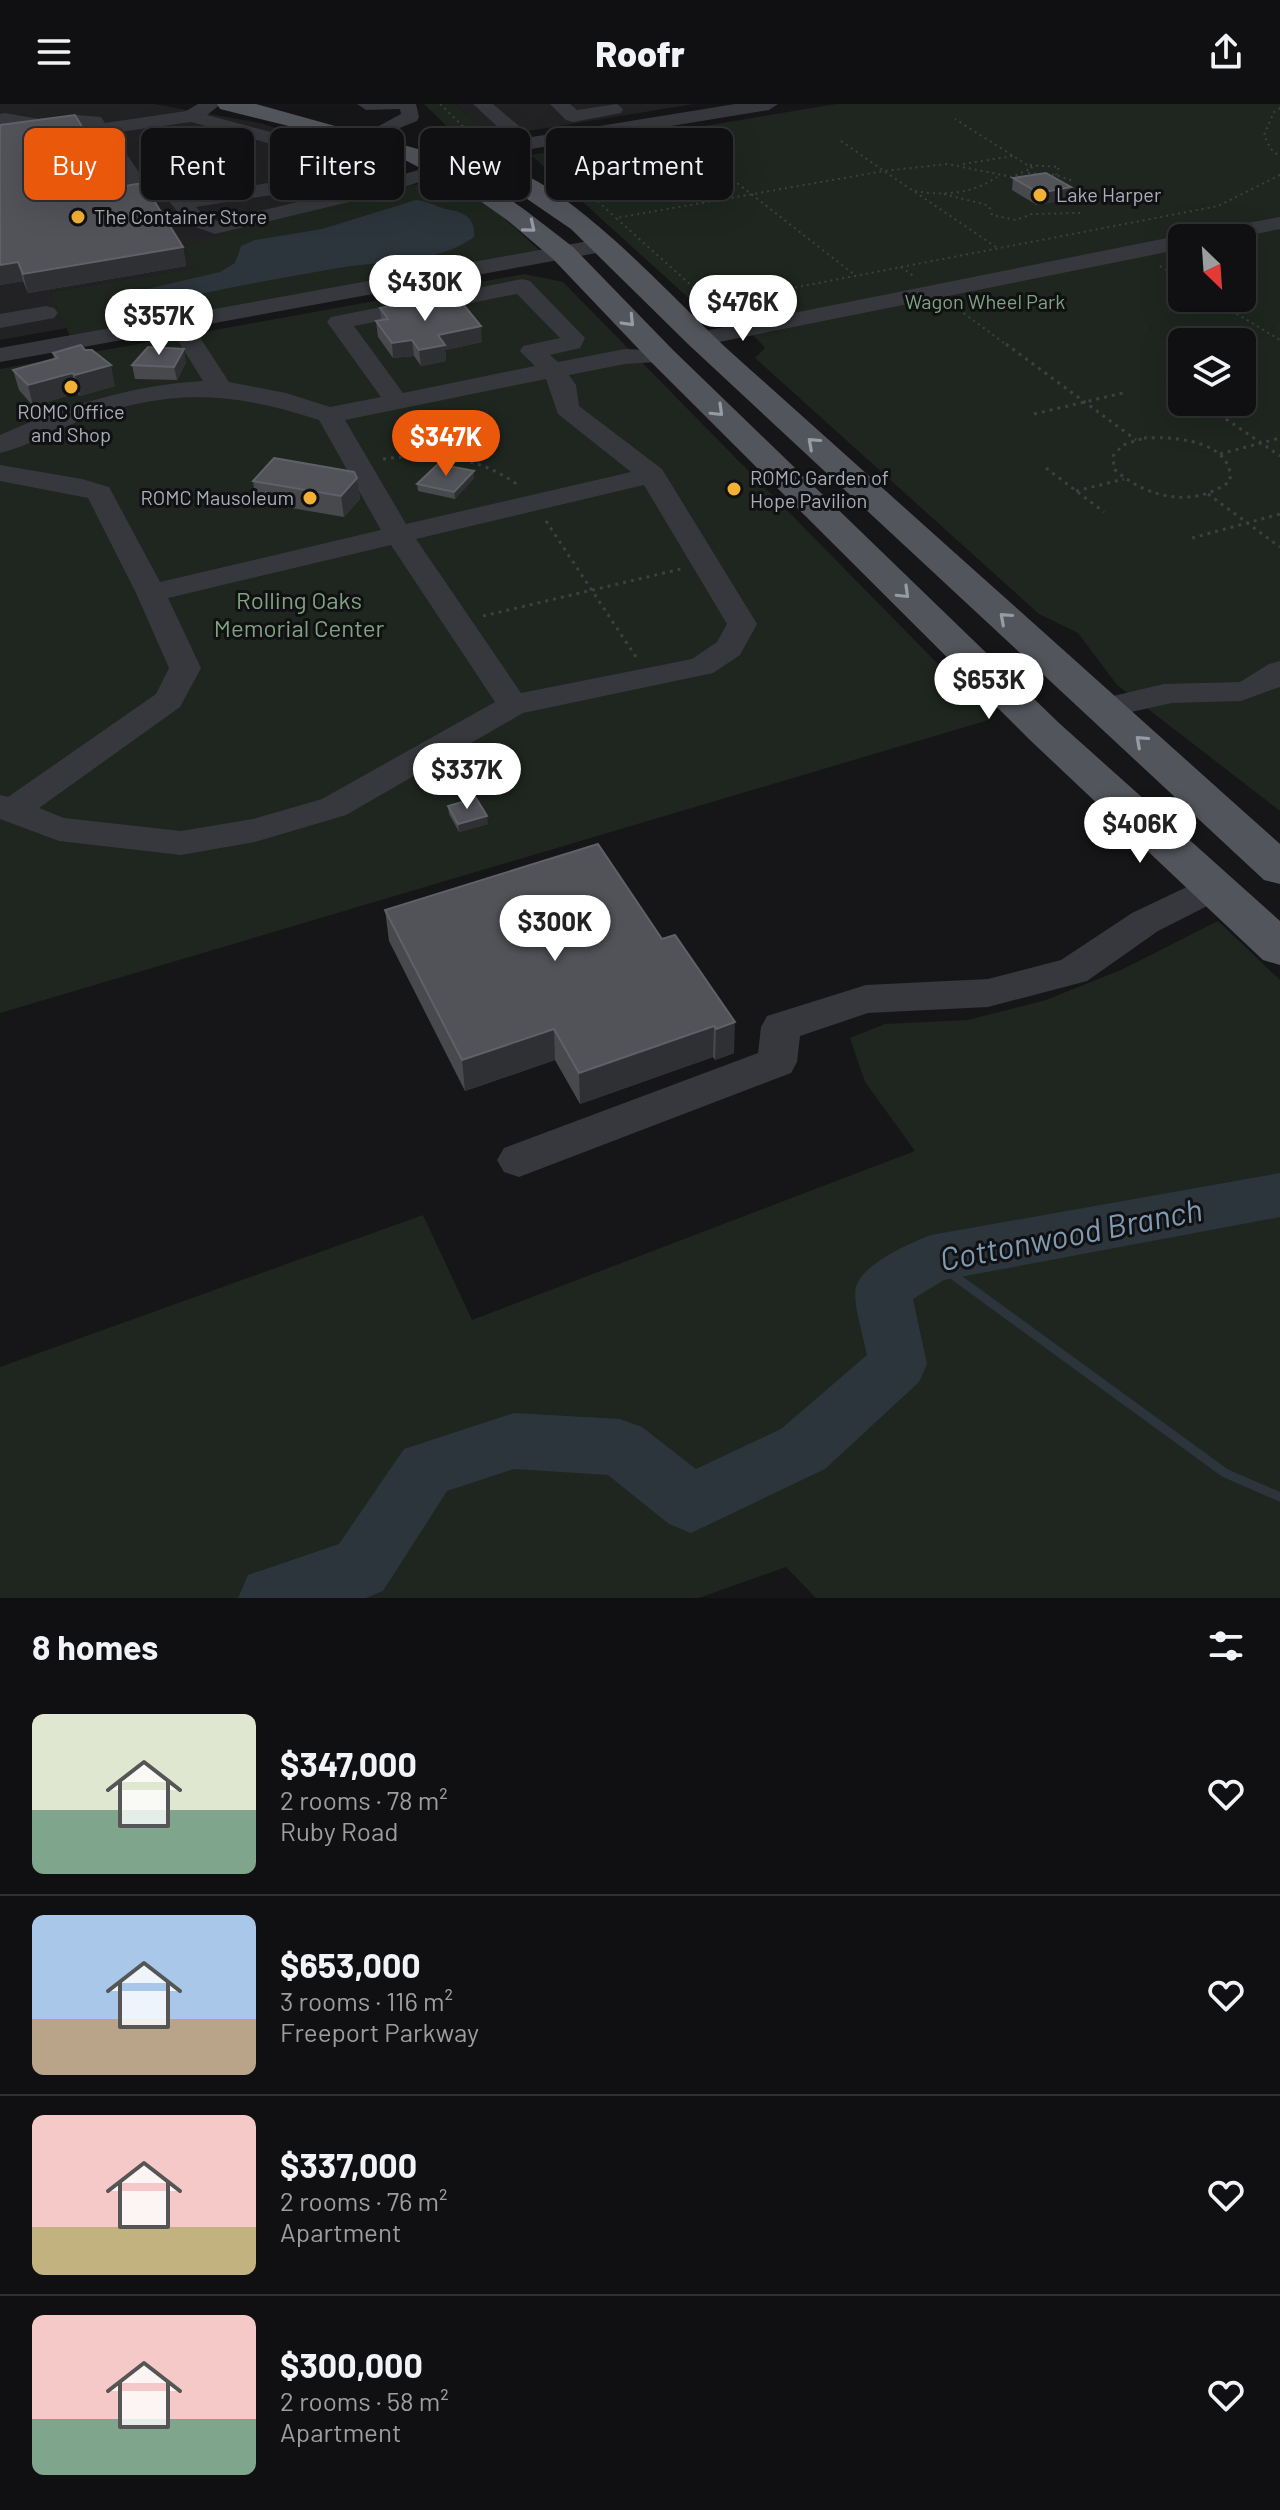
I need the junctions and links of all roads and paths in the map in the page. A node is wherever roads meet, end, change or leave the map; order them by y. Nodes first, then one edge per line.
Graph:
1 (102, 104) edge
2 (212, 104) edge
3 (228, 104) edge
4 (303, 104) edge
5 (366, 104) edge
6 (402, 104) edge
7 (440, 104) edge
8 (482, 104) edge
9 (559, 104) edge
10 (769, 104) edge
11 (124, 106) edge
12 (634, 106) dead end
13 (603, 107) edge
14 (1280, 108) edge
15 (4, 111) edge
16 (191, 116) junction
17 (955, 119) dead end
18 (387, 127) junction
19 (99, 128) edge
20 (107, 128) edge
21 (465, 128) edge
22 (510, 128) edge
23 (420, 138) edge
24 (841, 141) dead end
25 (530, 144) edge
26 (1016, 156) junction
27 (1280, 157) edge
28 (420, 159) edge
29 (960, 165) junction
30 (1029, 165) junction
31 (125, 166) edge
32 (884, 171) junction
33 (1025, 173) junction
34 (1056, 175) junction
35 (1280, 175) edge
36 (420, 176) edge
37 (997, 177) junction
38 (733, 180) edge
39 (1073, 181) dead end
40 (530, 189) edge
41 (912, 190) junction
42 (944, 194) junction
43 (752, 195) junction
44 (494, 200) edge
45 (596, 200) edge
46 (182, 203) junction
47 (1080, 213) dead end
48 (616, 218) junction
49 (1280, 223) edge
50 (1256, 228) edge
51 (1280, 235) edge
52 (1256, 240) edge
53 (605, 245) junction
54 (1168, 245) edge
55 (996, 247) junction
56 (563, 253) junction
57 (1168, 258) edge
58 (519, 261) junction
59 (1152, 261) junction
60 (901, 267) junction
61 (1168, 271) edge
62 (583, 275) junction
63 (856, 276) junction
64 (942, 298) junction
65 (1234, 312) edge
66 (46, 313) dead end
67 (0, 321) edge
68 (178, 322) junction
69 (1280, 340) edge
70 (705, 346) junction
71 (532, 351) junction
72 (0, 355) edge
73 (656, 357) junction
74 (558, 378) junction
75 (220, 388) junction
76 (389, 391) junction
77 (1127, 392) dead end
78 (1084, 402) junction
79 (1034, 414) dead end
80 (329, 415) junction
81 (1226, 419) dead end
82 (1280, 438) edge
83 (1136, 440) junction
84 (1262, 443) junction
85 (0, 445) edge
86 (1219, 454) junction
87 (1280, 456) edge
88 (357, 463) junction
89 (1046, 468) dead end
90 (0, 473) edge
91 (652, 475) junction
92 (1124, 479) junction
93 (1076, 491) junction
94 (1208, 494) junction
95 (534, 503) junction
96 (1104, 512) dead end
97 (1280, 514) edge
98 (1247, 523) junction
99 (399, 535) junction
100 (1192, 538) dead end
101 (1280, 547) edge
102 (706, 562) junction
103 (592, 590) junction
104 (151, 593) junction
105 (457, 623) junction
106 (1280, 671) edge
107 (649, 677) junction
108 (513, 705) junction
109 (1104, 708) junction
110 (1045, 732) junction
111 (6, 808) edge
112 (1279, 868) edge
113 (1214, 887) junction
114 (1280, 948) edge
115 (519, 1160) dead end

1 - 15 street
2 - 16 street
3 - 28 main road
4 - 18 main road
5 - 6 street
6 - 18 street
7 - 21 path
8 - 22 street
9 - 13 street
10 - 25 street
11 - 16 street
12 - 13 street
14 - 27 path
15 - 19 street
16 - 20 street
16 - 46 street
17 - 26 path
18 - 23 main road
24 - 32 path
26 - 29 path
26 - 30 path
29 - 32 path
29 - 37 path
30 - 33 path
30 - 34 path
31 - 46 street
32 - 41 path
32 - 43 path
33 - 34 path
33 - 37 path
34 - 39 path
35 - 55 path
36 - 46 street
37 - 42 path
38 - 43 path
40 - 53 main road
41 - 42 path
41 - 55 path
42 - 47 path
43 - 48 path
43 - 63 path
44 -> 56 main road
45 - 48 path
48 - 63 path
49 - 50 street
51 - 52 street
53 - 56 street
53 - 70 main road
54 - 64 street
55 - 60 path
56 - 58 street
56 - 62 main road
57 - 59 street
58 - 62 main road
58 - 68 street
59 - 61 path
59 - 64 street
60 - 63 path
60 - 64 path
62 -> 73 main road
64 - 70 street
64 - 78 path
65 - 69 path
66 - 67 street
68 - 72 street
68 - 75 street
70 - 73 main road
109 -> 70 main road
71 - 74 street
71 - 76 street
71 - 76 street
73 - 74 street
73 -> 110 main road
74 - 76 street
74 - 91 street
75 - 80 street
75 - 85 street
76 - 80 street
77 - 78 path
78 - 79 path
78 - 83 path
80 - 88 street
81 - 84 path
82 - 84 path
83 - 86 path
83 - 92 path
84 - 86 path
84 - 87 path
86 - 94 path
88 - 95 path
88 - 99 street
89 - 93 path
90 - 104 street
91 - 95 street
91 - 102 street
92 - 93 path
92 - 94 path
93 - 96 path
94 - 98 path
95 - 99 street
95 - 103 path
97 - 98 path
98 - 100 path
98 - 101 path
99 - 104 street
99 - 105 street
102 - 103 path
102 - 107 street
103 - 105 path
103 - 107 path
104 - 111 street
105 - 108 street
106 - 109 street
107 - 108 street
108 - 111 street
109 - 110 main road
112 -> 109 main road
110 - 113 main road
112 - 113 main road
113 - 114 main road
113 - 115 street

